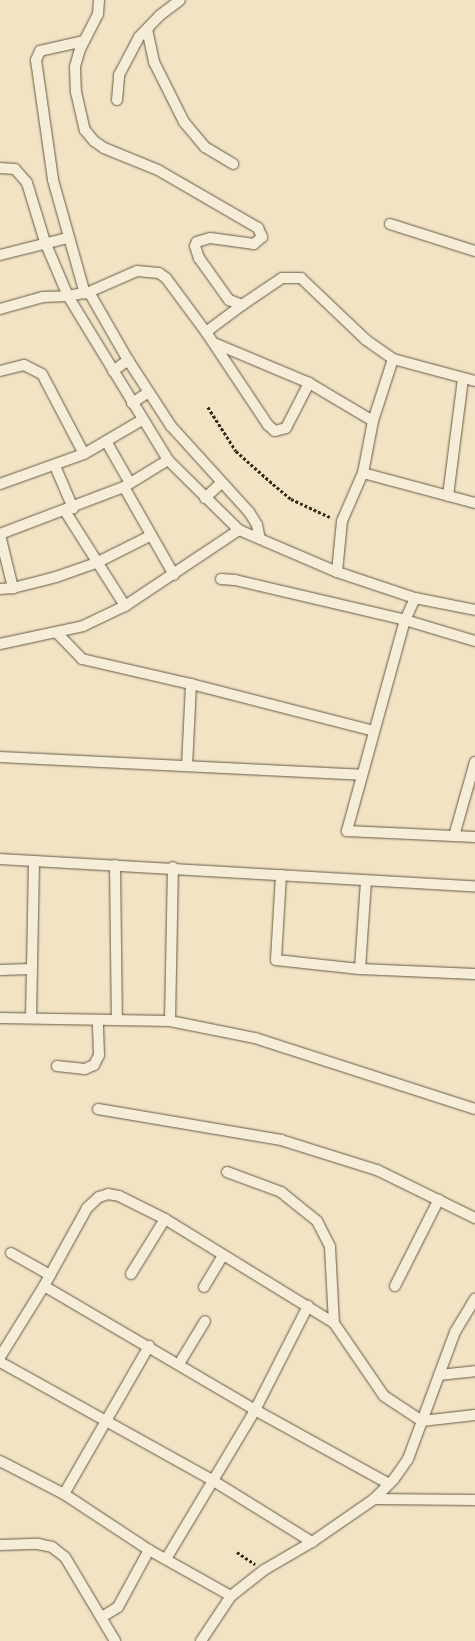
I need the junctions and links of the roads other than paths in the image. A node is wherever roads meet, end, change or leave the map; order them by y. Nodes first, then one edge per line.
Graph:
1 (99, 0) edge
2 (180, 0) edge
3 (147, 29) junction
4 (84, 41) junction
5 (117, 100) dead end
6 (234, 164) dead end
7 (0, 168) edge
8 (390, 224) dead end
9 (67, 238) junction
10 (45, 242) junction
11 (475, 251) edge
12 (0, 255) edge
13 (87, 293) junction
14 (68, 296) junction
15 (242, 305) junction
16 (0, 309) edge
17 (206, 332) junction
18 (214, 343) junction
19 (393, 359) junction
20 (121, 365) junction
21 (0, 371) edge
22 (463, 379) junction
23 (475, 382) edge
24 (308, 383) junction
25 (142, 397) junction
26 (142, 420) junction
27 (373, 421) junction
28 (106, 441) junction
29 (84, 454) junction
30 (168, 460) junction
31 (55, 466) junction
32 (363, 473) junction
33 (0, 484) edge
34 (127, 485) junction
35 (213, 490) junction
36 (448, 496) junction
37 (475, 503) edge
38 (69, 509) junction
39 (239, 530) junction
40 (0, 535) edge
41 (150, 536) junction
42 (260, 539) junction
43 (96, 563) junction
44 (337, 572) junction
45 (174, 575) junction
46 (221, 579) dead end
47 (13, 588) junction
48 (0, 589) edge
49 (415, 598) junction
50 (125, 606) junction
51 (475, 610) edge
52 (405, 620) junction
53 (57, 633) junction
54 (475, 641) edge
55 (0, 644) edge
56 (191, 684) junction
57 (374, 731) junction
58 (0, 757) edge
59 (475, 762) edge
60 (187, 766) junction
61 (362, 775) junction
62 (454, 836) junction
63 (475, 837) edge
64 (0, 859) edge
65 (34, 861) junction
66 (115, 865) junction
67 (173, 867) junction
68 (281, 875) junction
69 (366, 881) junction
70 (475, 886) edge
71 (32, 969) junction
72 (360, 969) junction
73 (0, 970) edge
74 (475, 974) edge
75 (0, 1018) edge
76 (31, 1018) junction
77 (98, 1020) junction
78 (117, 1020) junction
79 (170, 1020) junction
80 (57, 1066) dead end
81 (98, 1109) dead end
82 (475, 1109) edge
83 (227, 1172) dead end
84 (438, 1199) junction
85 (475, 1218) edge
86 (165, 1219) junction
87 (11, 1252) dead end
88 (223, 1255) junction
89 (131, 1274) dead end
90 (50, 1275) junction
91 (44, 1286) junction
92 (395, 1286) dead end
93 (204, 1287) dead end
94 (475, 1299) edge
95 (308, 1306) junction
96 (205, 1321) dead end
97 (334, 1322) junction
98 (149, 1346) junction
99 (0, 1357) edge
100 (0, 1362) edge
101 (179, 1364) junction
102 (475, 1371) edge
103 (439, 1375) junction
104 (255, 1410) junction
105 (475, 1415) edge
106 (107, 1421) junction
107 (422, 1421) junction
108 (0, 1461) edge
109 (212, 1480) junction
110 (389, 1484) junction
111 (64, 1494) junction
112 (374, 1499) junction
113 (475, 1500) edge
114 (312, 1542) junction
115 (0, 1545) edge
116 (149, 1550) junction
117 (166, 1559) junction
118 (231, 1596) junction
119 (102, 1618) junction
120 (115, 1641) edge
121 (201, 1641) edge

1 - 4 street
2 - 3 street
3 - 5 street
3 - 6 street
4 - 9 street
4 - 15 street
7 - 10 street
8 - 11 street
9 - 10 street
9 - 13 street
10 - 12 street
10 - 14 street
13 - 14 street
13 - 17 street
13 - 20 street
14 - 16 street
14 - 20 street
15 - 17 street
15 - 19 street
17 - 18 street
18 - 24 street
18 - 24 street
19 - 22 street
19 - 27 street
20 - 25 street
20 - 25 street
21 - 29 street
22 - 23 street
22 - 36 street
24 - 27 street
25 - 26 street
25 - 35 street
26 - 28 street
26 - 30 street
27 - 32 street
28 - 29 street
28 - 34 street
29 - 31 street
30 - 34 street
30 - 35 street
31 - 33 street
31 - 38 street
32 - 36 street
32 - 44 street
34 - 38 street
34 - 41 street
35 - 39 street
35 - 42 street
36 - 37 street
38 - 40 street
38 - 43 street
39 - 42 street
39 - 45 street
40 - 47 street
41 - 43 street
41 - 45 street
42 - 44 street
43 - 47 street
43 - 50 street
44 - 49 street
45 - 50 street
46 - 52 street
47 - 48 street
49 - 51 street
49 - 52 street
50 - 53 street
52 - 54 street
52 - 57 street
53 - 55 street
53 - 56 street
56 - 57 street
56 - 60 street
57 - 61 street
58 - 60 street
59 - 62 street
60 - 61 street
61 - 62 street
62 - 63 street
64 - 65 street
65 - 66 street
65 - 71 street
66 - 67 street
66 - 78 street
67 - 68 street
67 - 79 street
68 - 69 street
68 - 72 street
69 - 70 street
69 - 72 street
71 - 73 street
71 - 76 street
72 - 74 street
75 - 76 street
76 - 77 street
77 - 78 street
77 - 80 street
78 - 79 street
79 - 82 street
81 - 84 street
83 - 97 street
84 - 85 street
84 - 92 street
86 - 88 street
86 - 89 street
86 - 90 street
87 - 90 street
88 - 93 street
88 - 95 street
90 - 91 street
91 - 98 street
91 - 99 street
94 - 103 street
95 - 97 street
95 - 104 street
96 - 101 street
97 - 107 street
98 - 101 street
98 - 106 street
100 - 106 street
101 - 104 street
102 - 103 street
103 - 107 street
104 - 109 street
104 - 110 street
105 - 107 street
106 - 109 street
106 - 111 street
107 - 110 street
108 - 111 street
109 - 114 street
109 - 117 street
110 - 112 street
111 - 116 street
112 - 113 street
112 - 114 street
114 - 118 street
115 - 119 street
116 - 117 street
116 - 119 street
117 - 118 street
118 - 121 street
119 - 120 street

